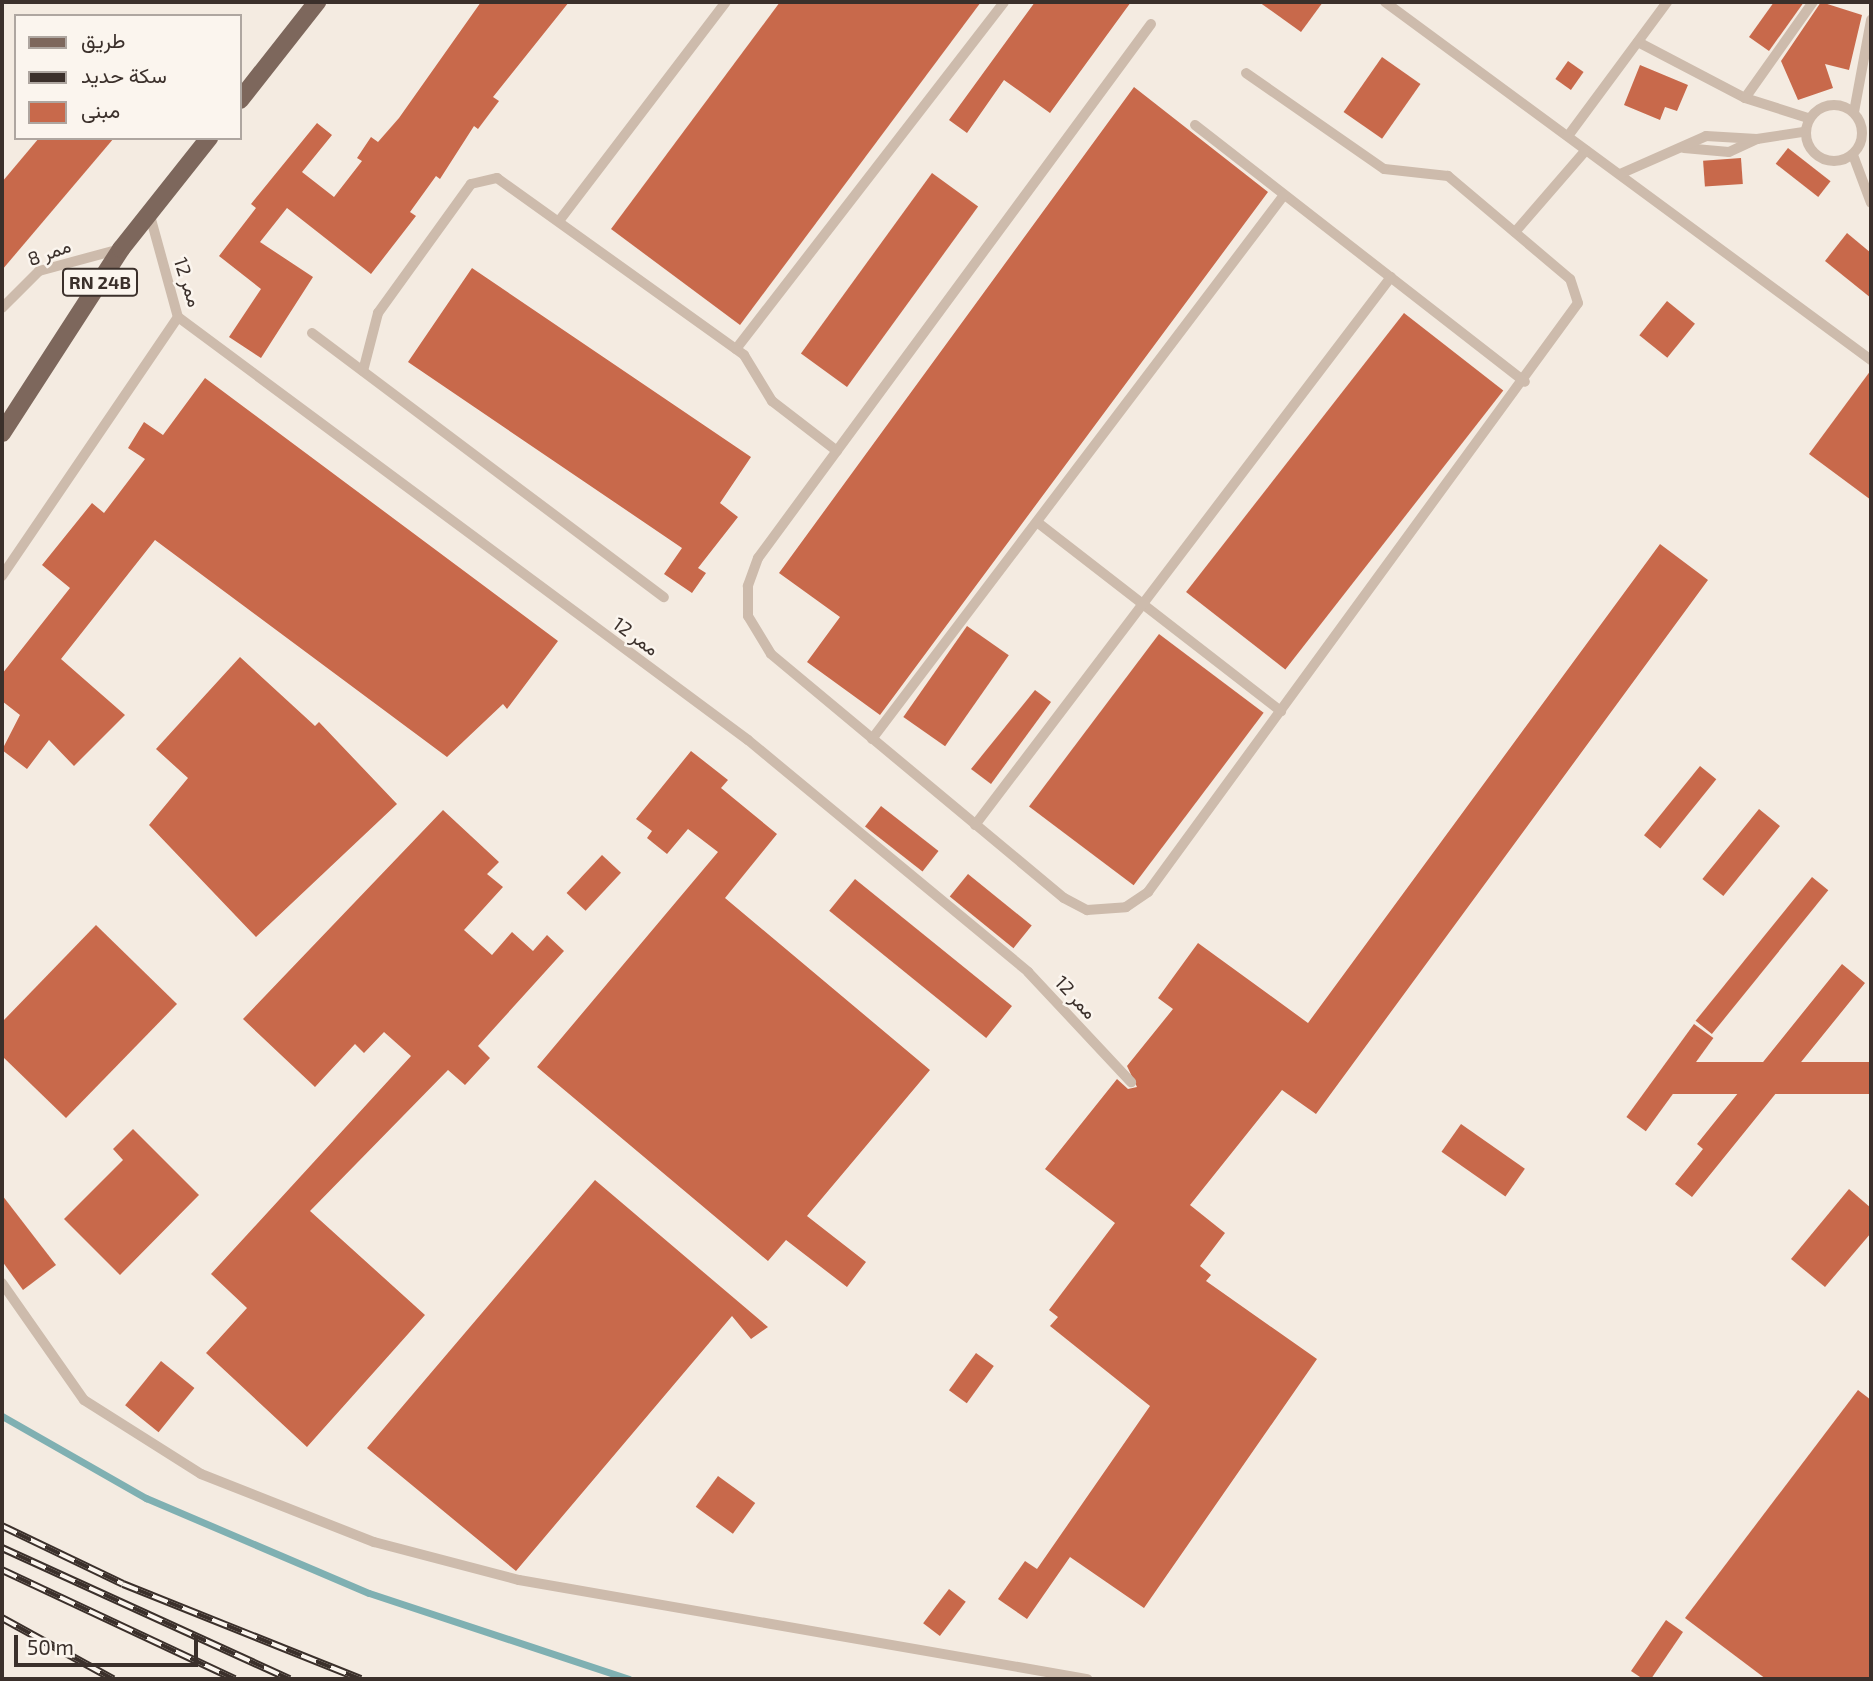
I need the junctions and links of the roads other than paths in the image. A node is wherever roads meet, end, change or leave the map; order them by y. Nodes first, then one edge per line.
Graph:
1 (317, 2) edge
2 (726, 2) edge
3 (1004, 2) edge
4 (1385, 2) edge
5 (1667, 2) edge
6 (1813, 2) edge
7 (1871, 20) edge
8 (1151, 23) dead end
9 (1638, 42) junction
10 (1246, 73) dead end
11 (242, 97) edge
12 (1745, 98) junction
13 (1854, 112) junction
14 (1808, 118) junction
15 (1195, 125) dead end
16 (1804, 132) junction
17 (1568, 136) junction
18 (1756, 139) junction
19 (207, 140) edge
20 (1684, 148) junction
21 (1586, 150) junction
22 (1853, 155) junction
23 (1620, 174) junction
24 (1284, 195) junction
25 (1871, 203) edge
26 (149, 212) junction
27 (559, 221) junction
28 (1515, 232) junction
29 (121, 249) junction
30 (1391, 277) junction
31 (2, 308) edge
32 (178, 317) junction
33 (312, 333) dead end
34 (736, 349) junction
35 (1871, 359) edge
36 (363, 371) junction
37 (1525, 382) junction
38 (2, 433) edge
39 (837, 451) junction
40 (1037, 522) junction
41 (2, 576) edge
42 (664, 597) dead end
43 (1143, 604) junction
44 (1281, 711) junction
45 (872, 739) junction
46 (975, 825) junction
47 (1132, 1082) dead end
48 (2, 1283) edge
49 (1087, 1679) edge

1 - 11 main road
2 - 27 lane
3 - 34 lane
4 - 17 lane
5 - 9 lane
6 - 12 lane
7 - 13 lane
8 - 39 lane
9 - 12 lane
9 - 17 lane
10 - 28 lane
12 - 14 lane
13 - 14 lane
13 - 22 lane
14 - 16 lane
15 - 24 lane
16 - 18 lane
16 - 22 lane
17 - 21 lane
18 - 20 lane
18 - 20 lane
19 - 26 main road, RN 24B
20 - 23 lane
21 - 23 lane
21 - 28 lane
22 - 25 lane
23 - 35 lane
24 - 30 lane
24 - 40 lane
26 - 29 main road, RN 24B
26 - 32 lane, ممر 12
27 - 34 lane
27 - 36 lane
28 - 37 lane
29 - 31 lane, ممر 8
29 - 38 main road, RN 24B
30 - 37 lane
30 - 43 lane
32 - 41 lane
32 - 47 lane, ممر 12
33 - 36 lane
34 - 39 lane
36 - 42 lane
37 - 44 lane
39 - 45 lane
40 - 43 lane
40 - 45 lane
43 - 44 lane
43 - 46 lane
44 - 46 lane
45 - 46 lane
48 - 49 lane

